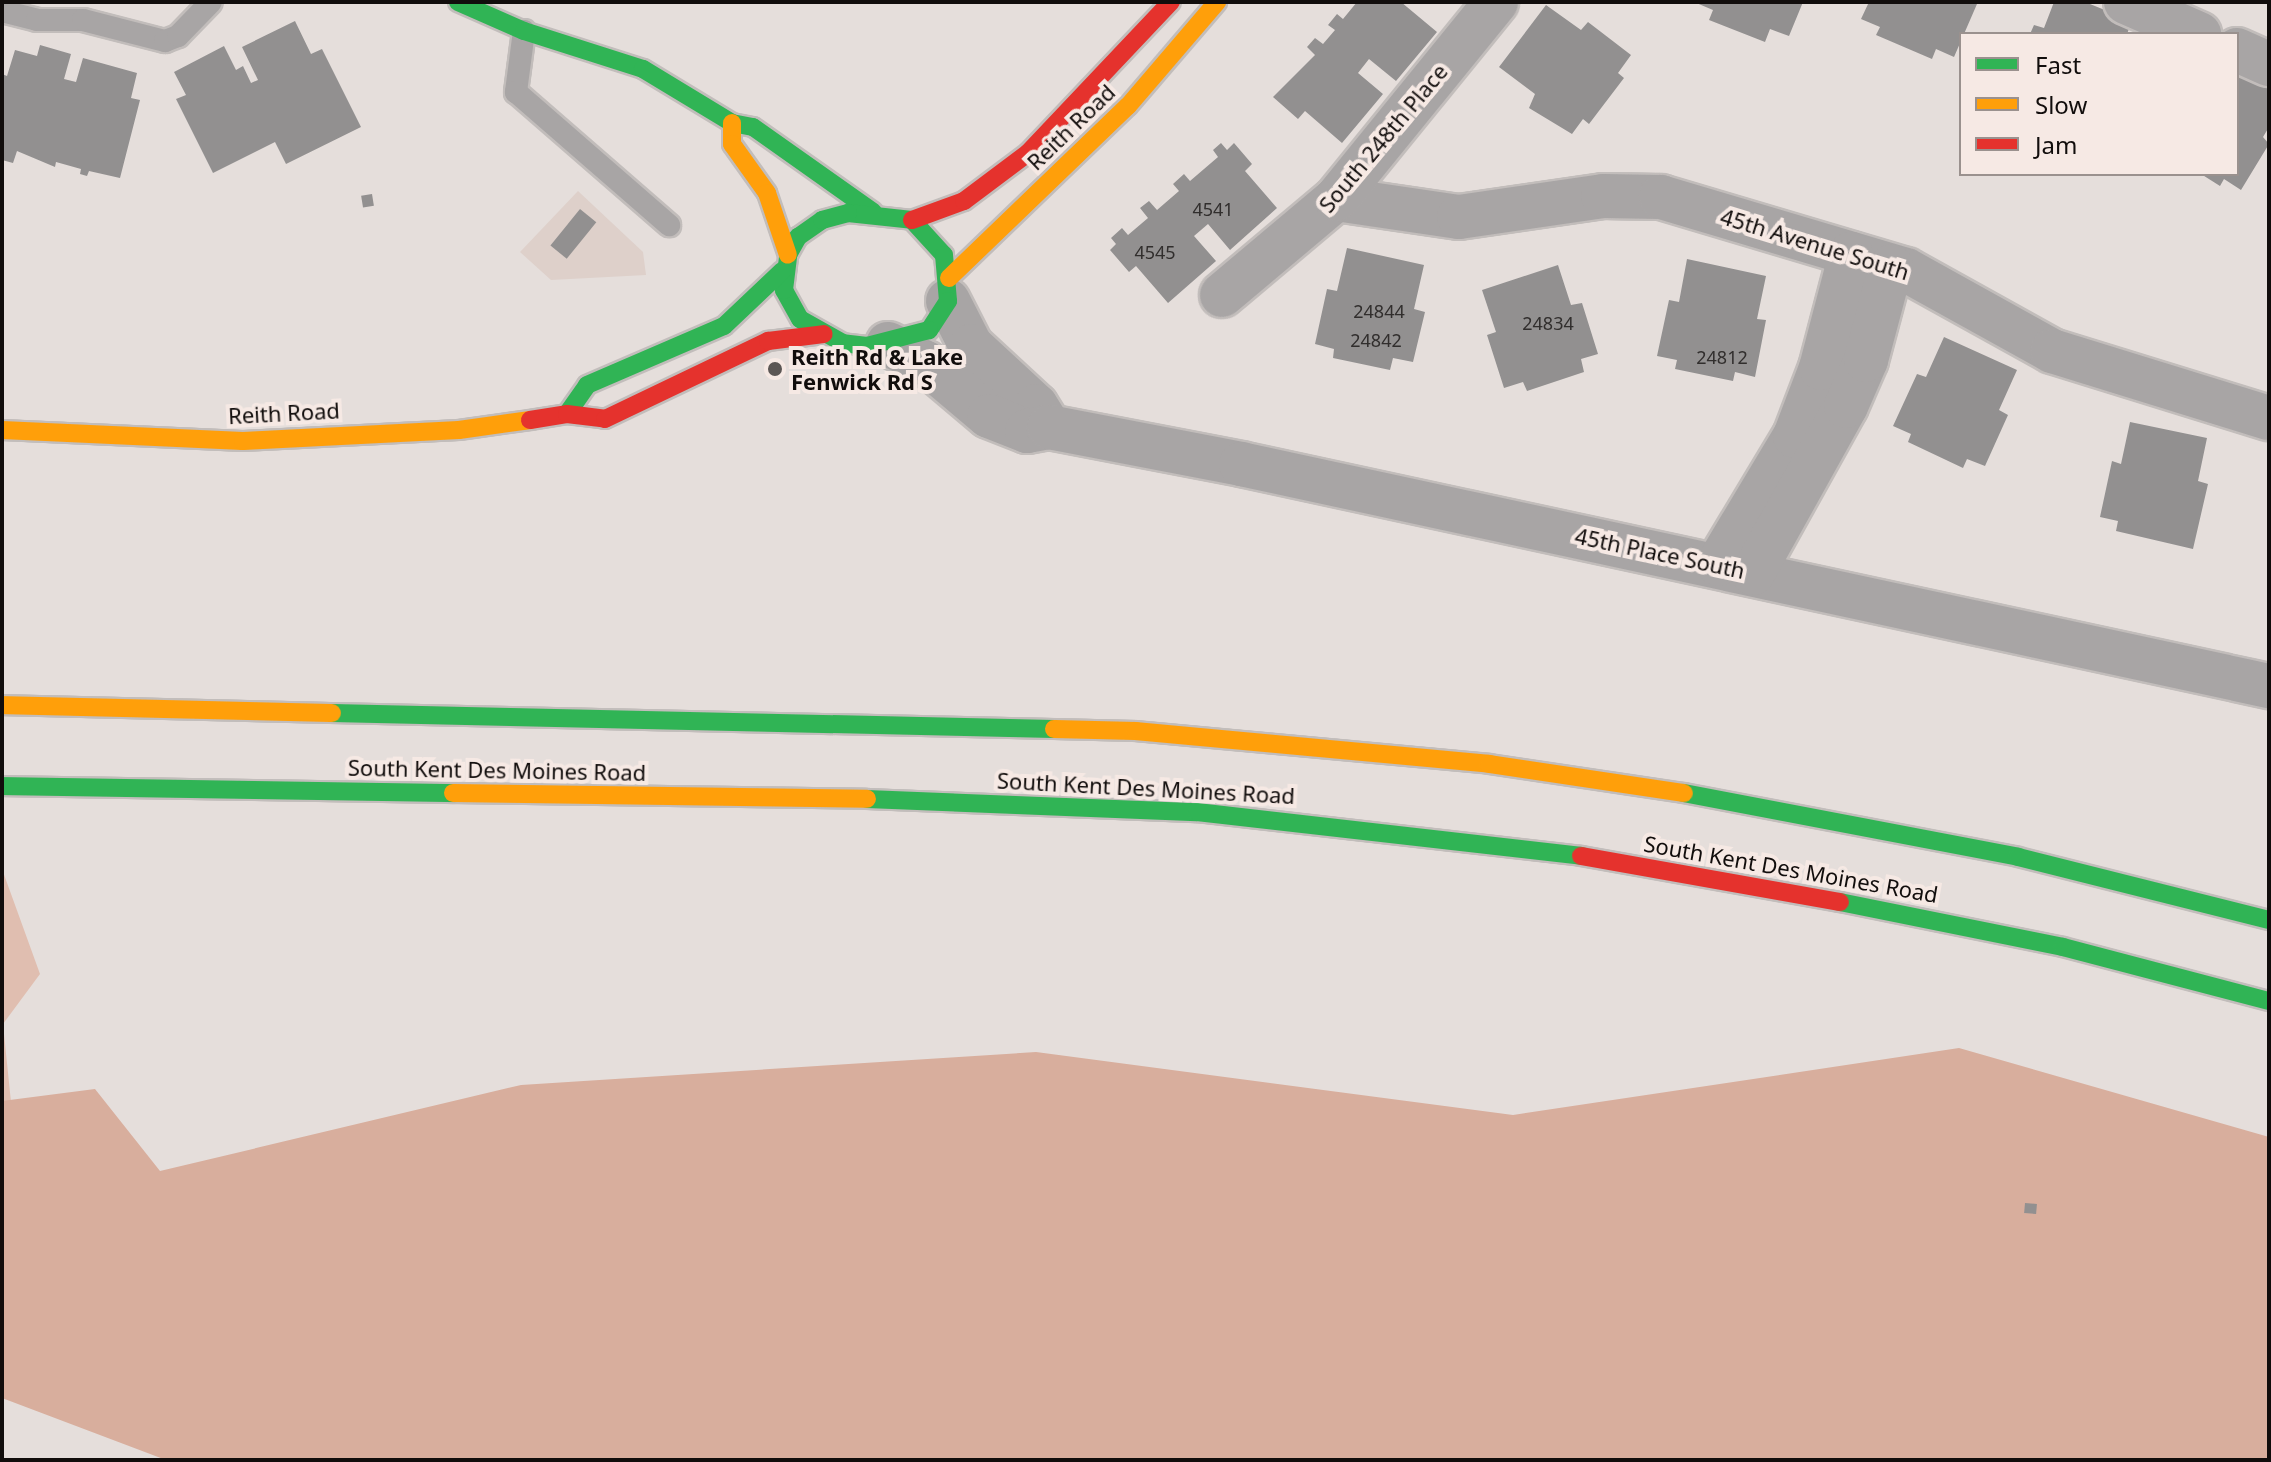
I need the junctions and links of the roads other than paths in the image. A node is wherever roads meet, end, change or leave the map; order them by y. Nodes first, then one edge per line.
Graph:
1 (211, 2) edge
2 (458, 2) edge
3 (1171, 2) edge
4 (1217, 2) edge
5 (1496, 2) edge
6 (2126, 2) edge
7 (2, 11) edge
8 (524, 31) junction
9 (2194, 32) edge
10 (2239, 51) edge
11 (2269, 64) edge
12 (732, 123) junction
13 (1336, 199) junction
14 (873, 212) junction
15 (912, 220) junction
16 (669, 225) dead end
17 (1871, 260) junction
18 (785, 263) junction
19 (948, 290) junction
20 (1222, 295) dead end
21 (824, 334) junction
22 (888, 344) junction
23 (567, 414) junction
24 (2269, 418) edge
25 (1049, 427) junction
26 (2, 430) edge
27 (1736, 569) junction
28 (2269, 686) edge
29 (2, 705) edge
30 (2, 786) edge
31 (2269, 920) edge
32 (2269, 1001) edge

1 - 7 lane
2 - 8 main road
3 - 15 main road, Reith Road
4 - 19 main road, Reith Road
5 - 13 street, South 248th Place
6 - 9 street
8 - 12 main road
8 - 16 lane
10 - 11 street
12 - 14 main road
12 - 18 main road, Reith Road
13 - 17 street, 45th Avenue South
13 - 20 street, South 248th Place
14 - 15 main road
14 - 18 main road
15 - 19 main road
17 - 24 street, 45th Avenue South
17 - 27 street
18 - 21 main road, Reith Road
18 - 23 main road
19 - 22 main road, Reith Road
19 - 25 street
21 - 22 main road, Reith Road
21 - 23 main road, Reith Road
22 - 25 street, 45th Place South
23 - 26 main road, Reith Road
25 - 27 street, 45th Place South
27 - 28 street, 45th Place South
29 - 31 main road
30 - 32 main road, South Kent Des Moines Road

